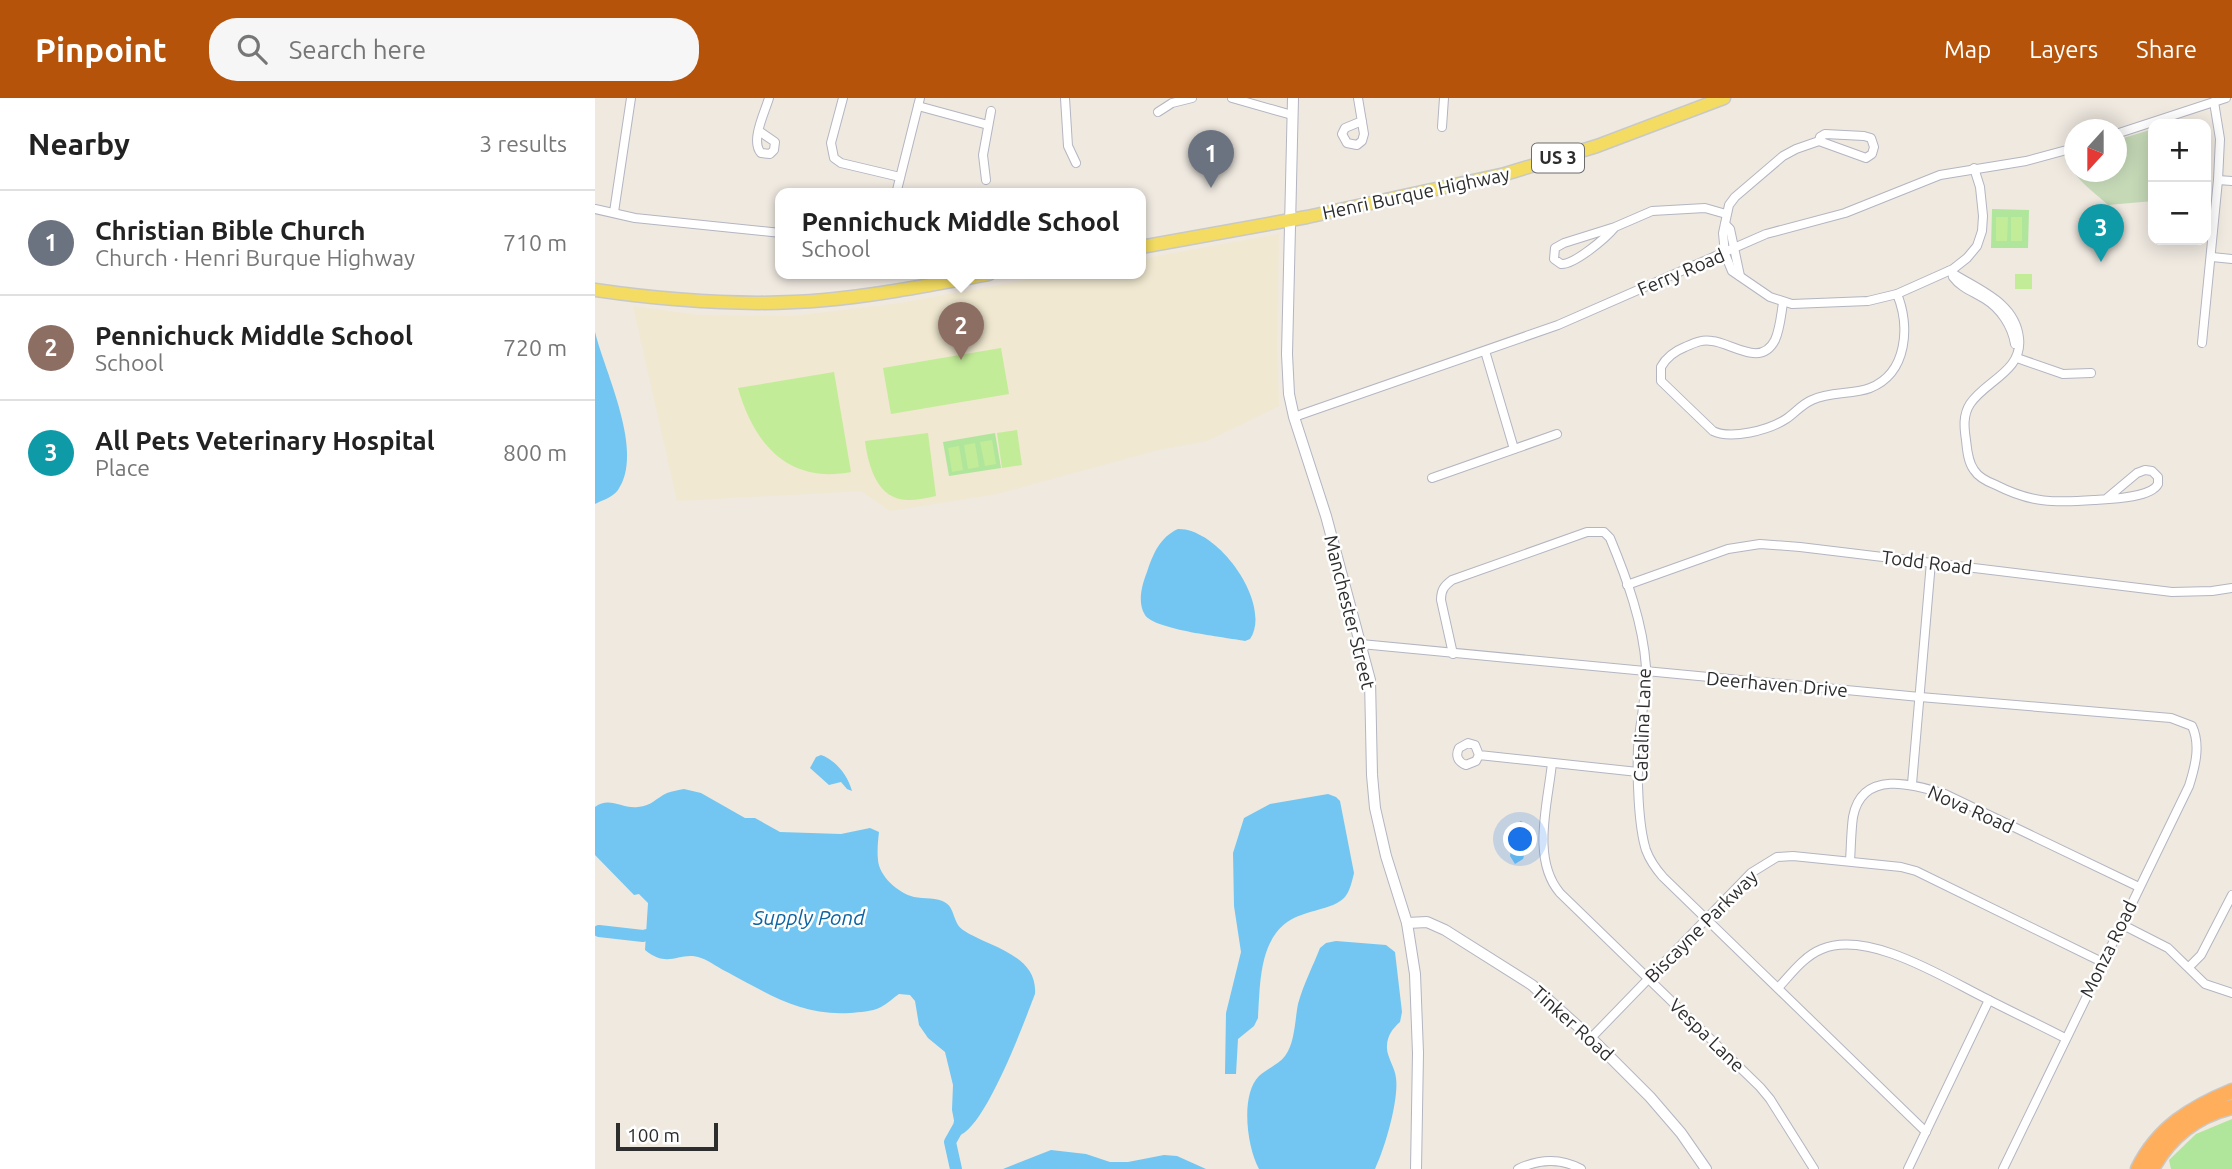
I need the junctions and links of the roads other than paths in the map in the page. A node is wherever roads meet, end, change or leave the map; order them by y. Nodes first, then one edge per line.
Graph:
1 (631, 98) edge
2 (769, 98) edge
3 (843, 98) edge
4 (1065, 98) edge
5 (1192, 98) edge
6 (1232, 98) edge
7 (1293, 98) edge
8 (1358, 98) edge
9 (1444, 98) edge
10 (1724, 98) edge
11 (2226, 98) edge
12 (919, 102) edge
13 (2214, 102) junction
14 (991, 111) dead end
15 (1158, 112) dead end
16 (1292, 115) junction
17 (1362, 121) dead end
18 (988, 125) junction
19 (1442, 127) dead end
20 (2127, 130) edge
21 (759, 131) dead end
22 (1819, 141) junction
23 (2064, 151) edge
24 (1076, 163) dead end
25 (1979, 167) junction
26 (900, 177) junction
27 (986, 180) dead end
28 (2218, 180) junction
29 (2232, 181) edge
30 (897, 188) edge
31 (595, 209) edge
32 (614, 212) junction
33 (1726, 214) junction
34 (1291, 220) junction
35 (1725, 224) junction
36 (1615, 228) junction
37 (775, 232) edge
38 (1146, 246) edge
39 (1735, 248) junction
40 (1725, 254) junction
41 (2212, 257) junction
42 (2232, 259) edge
43 (1949, 271) junction
44 (1740, 276) junction
45 (961, 279) edge
46 (595, 290) edge
47 (1898, 293) junction
48 (1783, 303) junction
49 (2202, 343) dead end
50 (1485, 351) junction
51 (2017, 358) junction
52 (2091, 373) dead end
53 (1294, 417) junction
54 (1557, 434) dead end
55 (1514, 449) junction
56 (1432, 478) dead end
57 (2106, 499) junction
58 (1931, 562) junction
59 (1627, 585) junction
60 (2232, 588) edge
61 (1361, 644) junction
62 (1453, 654) junction
63 (1646, 671) junction
64 (1920, 697) junction
65 (2192, 726) joint
66 (1479, 755) dead end
67 (1552, 763) junction
68 (1638, 772) junction
69 (1912, 784) junction
70 (1850, 861) junction
71 (2139, 887) junction
72 (2232, 895) edge
73 (1707, 918) junction
74 (1407, 922) junction
75 (2121, 925) junction
76 (2102, 962) junction
77 (2189, 967) junction
78 (1649, 978) junction
79 (1778, 988) junction
80 (2232, 993) edge
81 (1989, 1000) junction
82 (1591, 1038) junction
83 (2065, 1038) junction
84 (2232, 1091) edge
85 (2232, 1107) edge
86 (1926, 1132) junction
87 (1416, 1169) edge
88 (1518, 1169) edge
89 (1581, 1169) edge
90 (1706, 1169) edge
91 (1814, 1169) edge
92 (1908, 1169) edge
93 (2003, 1169) edge
94 (2139, 1169) edge
95 (2152, 1169) edge

1 - 32 street
2 - 21 street
3 - 26 street
4 - 24 street
5 - 15 street
6 - 16 street
7 - 16 street, Manchester Street
8 - 17 street
9 - 19 street
10 - 34 main road, Henri Burque Highway / US 3
11 - 13 street
12 - 18 street
12 - 26 street
13 - 20 street
13 - 28 street
14 - 18 street
16 - 34 street, Manchester Street
18 - 27 street
22 - 22 street
22 - 33 street
23 - 25 street, Ferry Road
25 - 39 street, Ferry Road
25 - 43 street
26 - 30 street
28 - 29 street
28 - 41 street
31 - 32 street
32 - 37 street
33 - 35 street
33 - 36 street
34 - 38 main road, Henri Burque Highway / US 3
34 - 53 street, Manchester Street
35 - 39 street
35 - 40 street
36 - 36 street
39 - 40 street, Ferry Road
39 - 44 street
40 - 44 street
40 - 50 street, Ferry Road
41 - 42 street
41 - 49 street
43 - 47 street
43 - 51 street
44 - 48 street
45 - 46 main road
47 - 48 street
47 - 48 street
50 - 53 street, Ferry Road
50 - 55 street
51 - 52 street
51 - 57 street
53 - 61 street, Manchester Street
54 - 55 street
55 - 56 street
57 - 57 street
58 - 59 street, Todd Road
58 - 60 street, Todd Road
58 - 64 street
59 - 62 street, Catalina Lane
59 - 63 street, Catalina Lane
61 - 62 street, Deerhaven Drive
61 - 74 street, Manchester Street
62 - 63 street, Deerhaven Drive
63 - 64 street, Deerhaven Drive
63 - 68 street, Catalina Lane
64 - 65 street, Deerhaven Drive
64 - 69 street
65 - 71 street, Monza Road
66 - 67 street
67 - 68 street
67 - 78 street, Vespa Lane
68 - 73 street, Catalina Lane
69 - 70 street, Nova Road
69 - 71 street, Nova Road
70 - 73 street, Biscayne Parkway
70 - 76 street, Biscayne Parkway
71 - 75 street, Monza Road
72 - 77 street
73 - 78 street, Biscayne Parkway
73 - 79 street, Catalina Lane
74 - 82 street, Tinker Road
74 - 87 street, Manchester Street
75 - 76 street, Monza Road
75 - 77 street
76 - 83 street, Monza Road
77 - 80 street
78 - 82 street, Biscayne Parkway
78 - 91 street, Vespa Lane
79 - 81 street
79 - 86 street, Catalina Lane
81 - 83 street
81 - 86 street
82 - 90 street, Tinker Road
83 - 93 street, Monza Road
84 - 94 highway
85 - 95 highway
86 - 92 street
88 - 89 street

